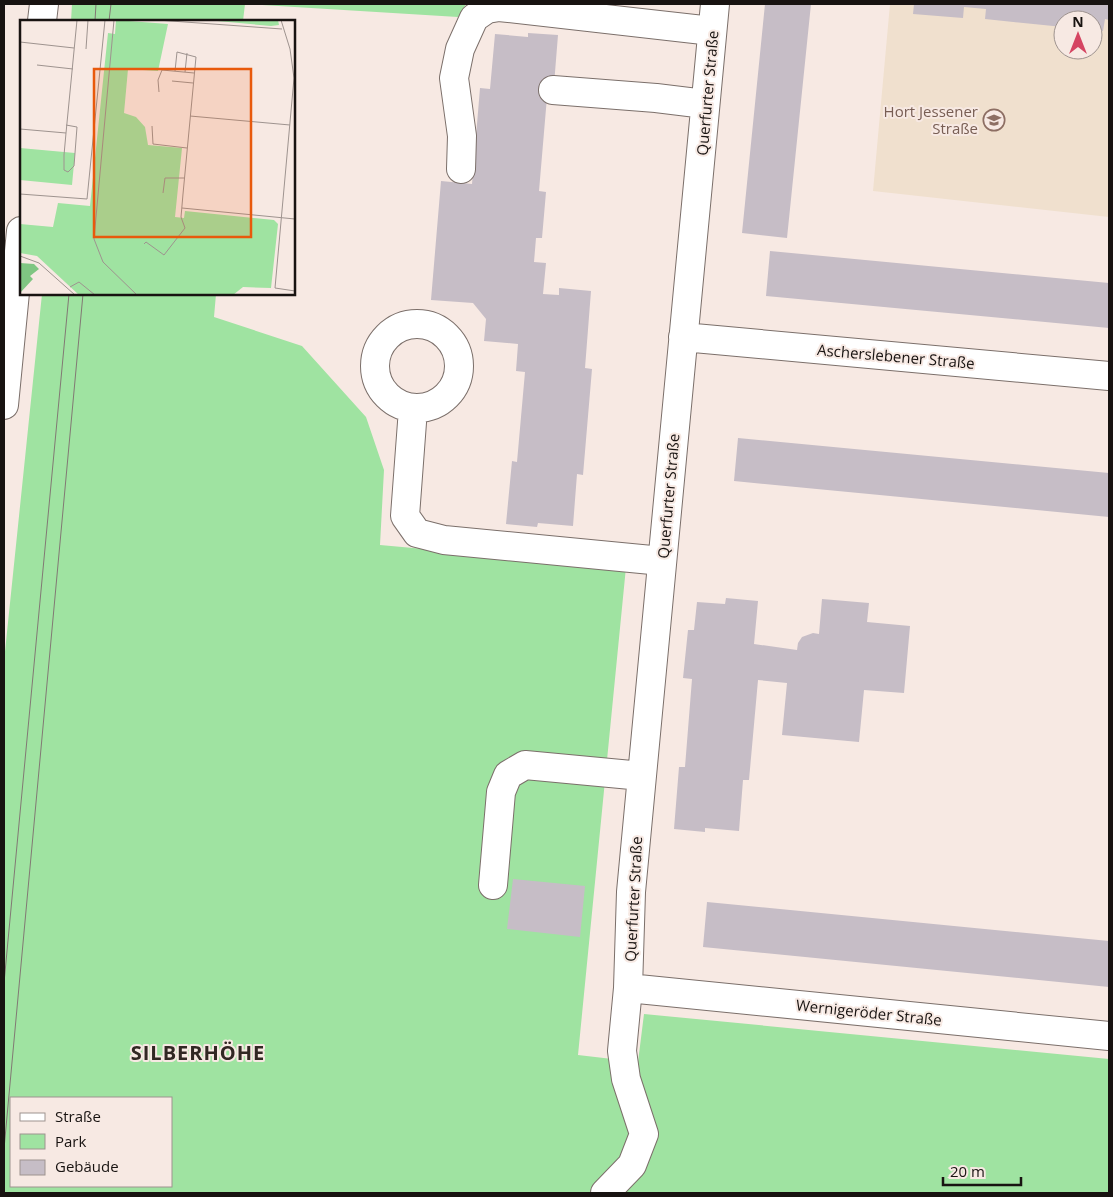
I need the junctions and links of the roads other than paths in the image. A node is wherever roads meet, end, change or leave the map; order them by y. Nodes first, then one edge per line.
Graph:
1 (44, 4) edge
2 (715, 4) edge
3 (574, 10) edge
4 (648, 14) edge
5 (42, 20) edge
6 (712, 31) junction
7 (553, 90) dead end
8 (705, 104) junction
9 (461, 169) dead end
10 (20, 241) edge
11 (683, 337) junction
12 (1109, 376) edge
13 (4, 405) edge
14 (413, 409) dead end
15 (662, 560) junction
16 (642, 776) junction
17 (492, 885) dead end
18 (628, 988) junction
19 (1109, 1036) edge
20 (605, 1193) edge

1 - 5 street
2 - 6 street, Querfurter Straße
3 - 4 street
3 - 9 street
4 - 6 street
6 - 8 street, Querfurter Straße
7 - 8 street
8 - 11 street, Querfurter Straße
10 - 13 street
11 - 12 street, Ascherslebener Straße
11 - 15 street, Querfurter Straße
14 - 15 street
15 - 16 street, Querfurter Straße
16 - 17 street
16 - 18 street, Querfurter Straße
18 - 19 street, Wernigeröder Straße
18 - 20 street, Querfurter Straße

